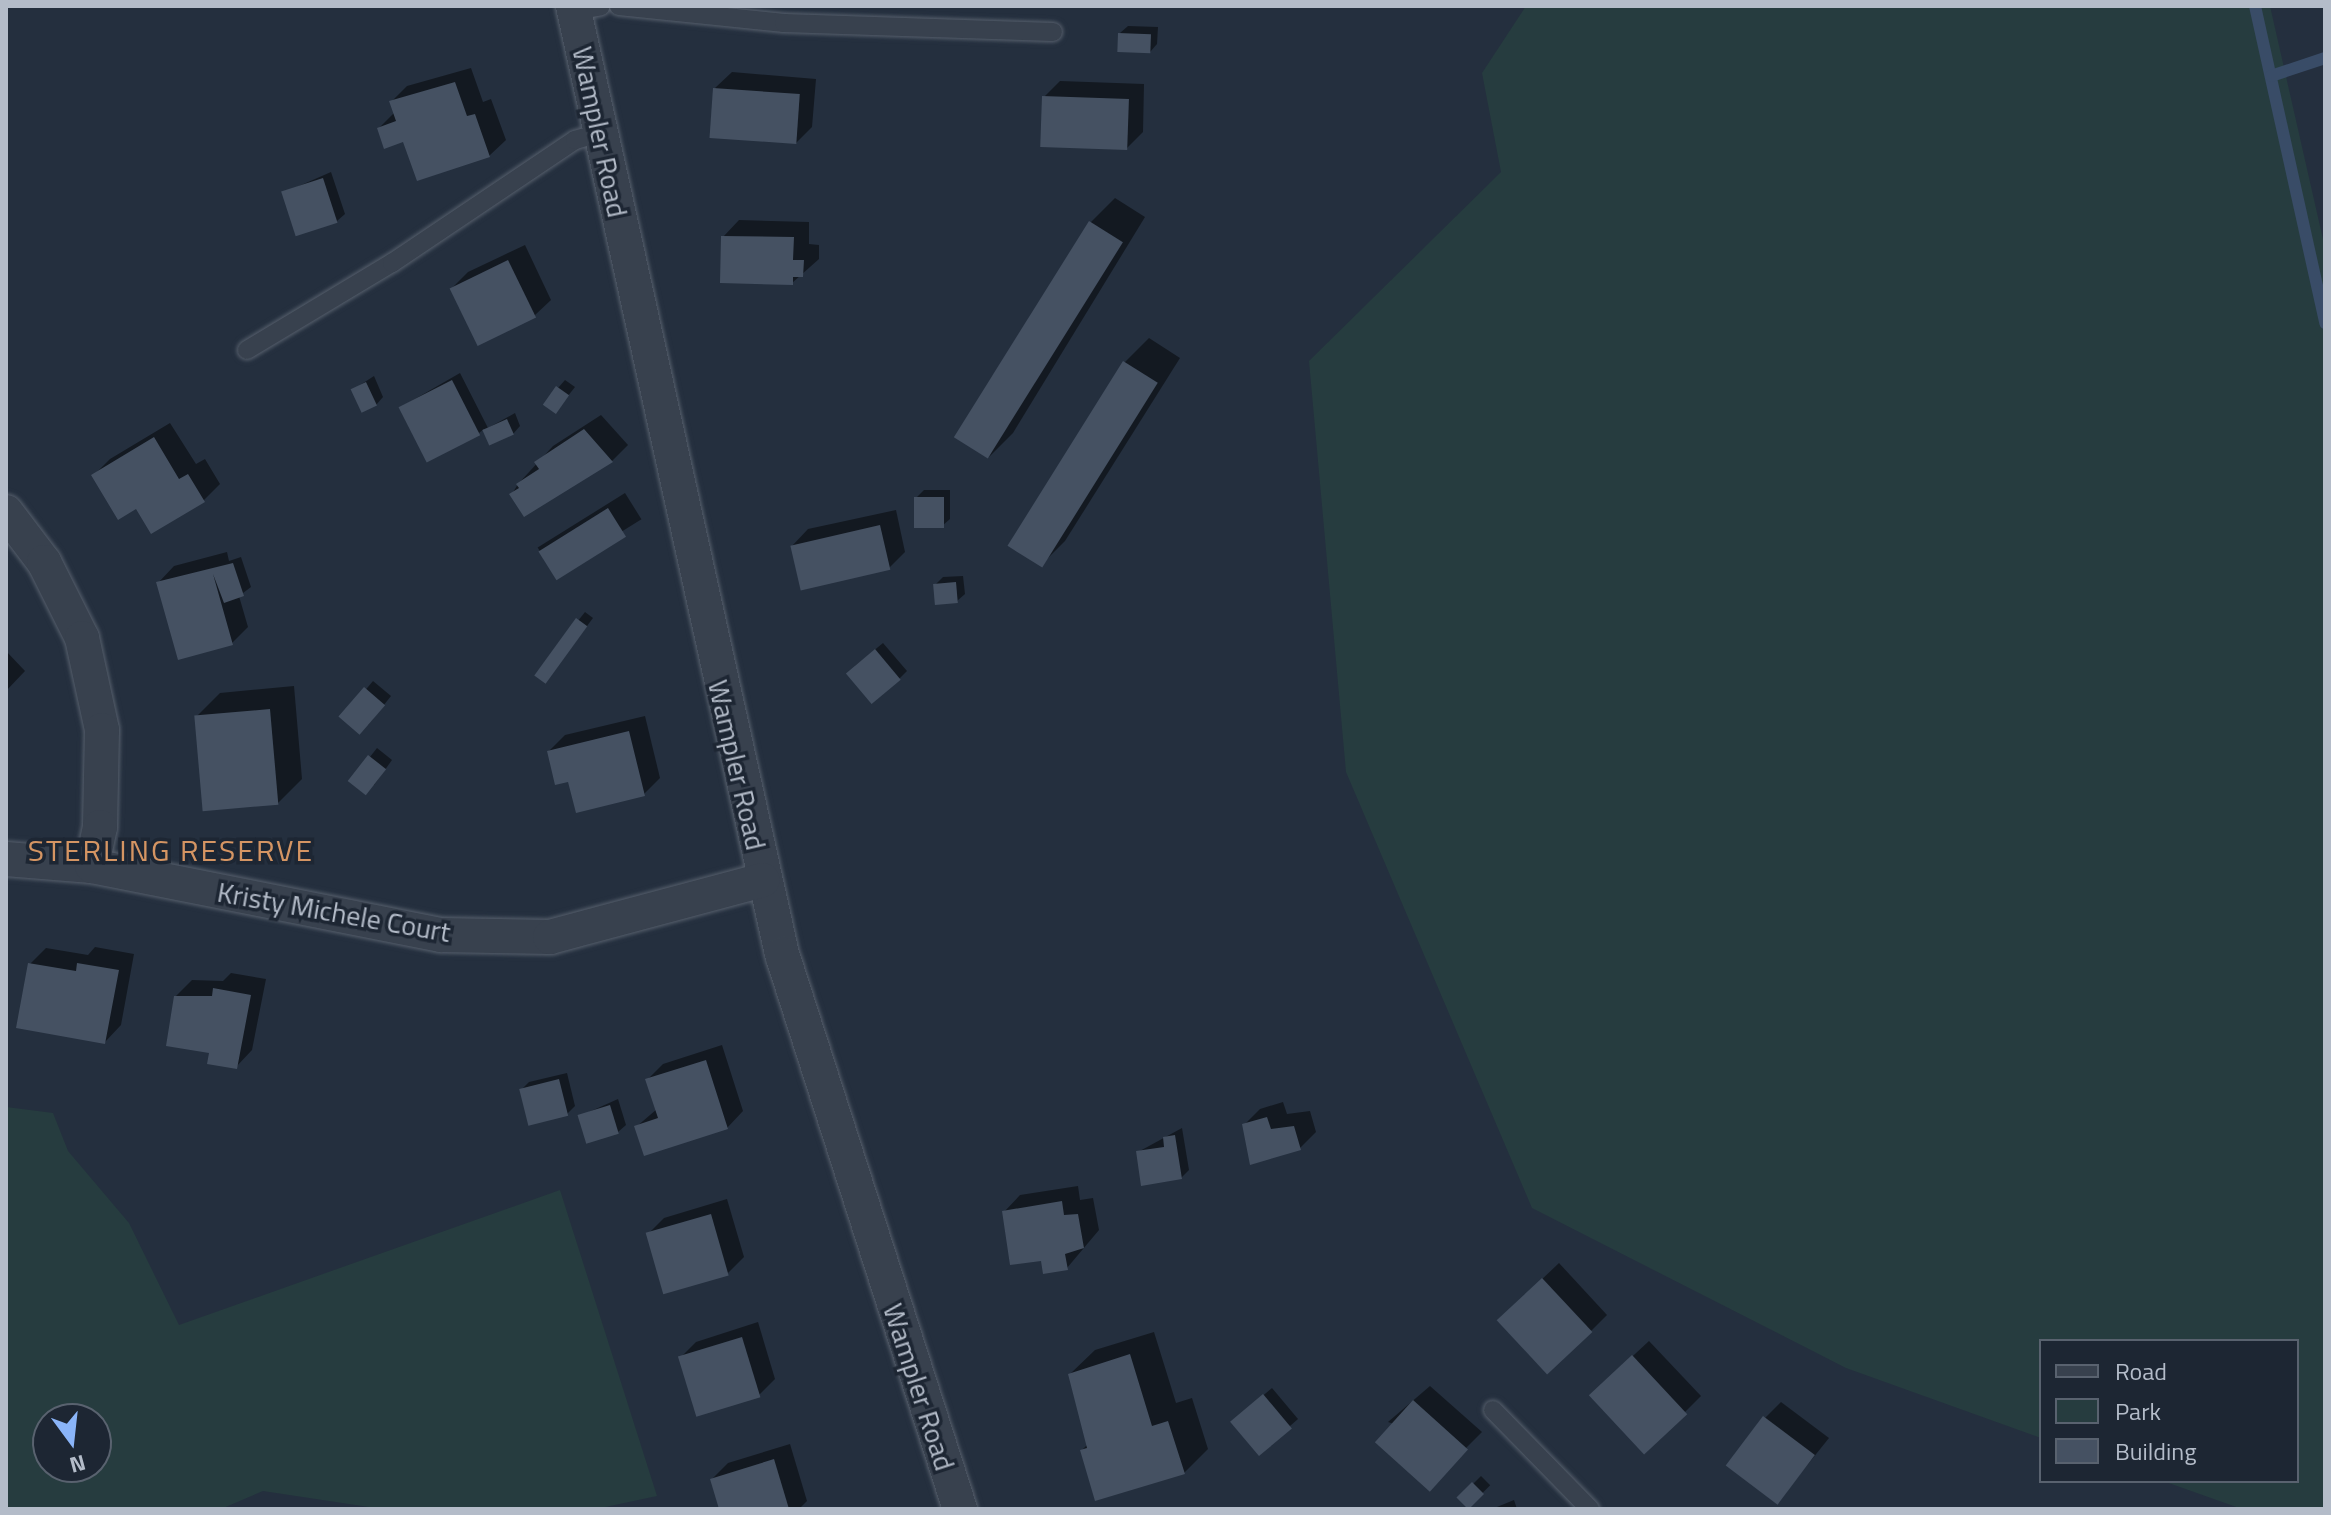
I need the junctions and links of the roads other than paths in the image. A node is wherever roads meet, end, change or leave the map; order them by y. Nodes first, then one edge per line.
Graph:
1 (619, 6) edge
2 (583, 8) edge
3 (1053, 32) dead end
4 (600, 133) junction
5 (247, 350) dead end
6 (6, 512) edge
7 (6, 859) edge
8 (92, 866) junction
9 (763, 880) junction
10 (1493, 1410) dead end
11 (960, 1509) edge
12 (1590, 1509) edge

1 - 3 lane
2 - 4 street, Wampler Road
4 - 5 lane
4 - 9 street, Wampler Road
6 - 8 street
7 - 8 street, Kristy Michele Court
8 - 9 street, Kristy Michele Court
9 - 11 street, Wampler Road
10 - 12 lane

